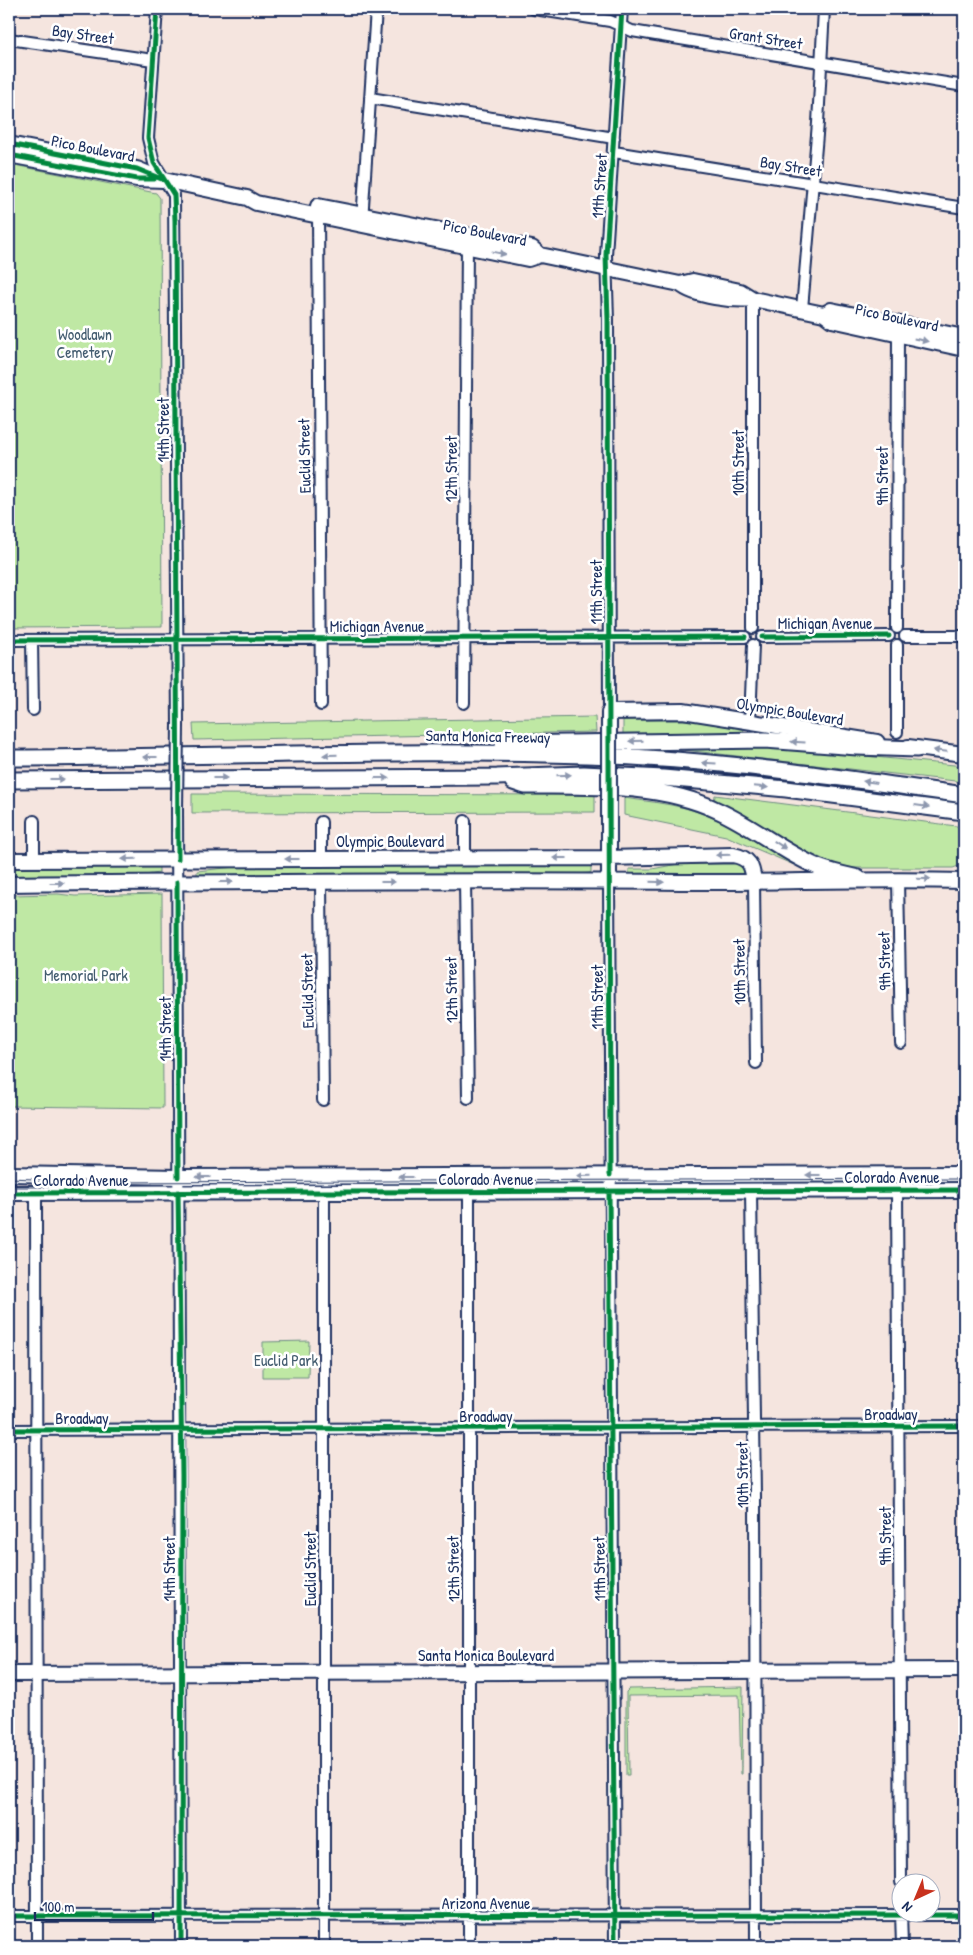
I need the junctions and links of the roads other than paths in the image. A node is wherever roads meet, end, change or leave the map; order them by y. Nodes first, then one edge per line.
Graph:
1 (157, 9) edge
2 (376, 9) edge
3 (534, 9) edge
4 (622, 9) edge
5 (824, 9) edge
6 (621, 26) junction
7 (9, 39) edge
8 (153, 60) junction
9 (821, 62) junction
10 (964, 86) edge
11 (370, 98) junction
12 (614, 138) junction
13 (9, 144) edge
14 (614, 152) junction
15 (9, 155) edge
16 (44, 156) junction
17 (164, 180) junction
18 (813, 184) junction
19 (964, 208) edge
20 (318, 211) junction
21 (362, 220) junction
22 (467, 240) junction
23 (606, 270) junction
24 (753, 299) junction
25 (802, 309) junction
26 (898, 329) junction
27 (964, 337) edge
28 (964, 349) edge
29 (753, 628) junction
30 (897, 628) junction
31 (889, 636) junction
32 (905, 636) junction
33 (964, 636) edge
34 (609, 637) junction
35 (762, 637) junction
36 (321, 638) junction
37 (466, 638) junction
38 (178, 639) junction
39 (9, 640) edge
40 (32, 640) junction
41 (749, 641) junction
42 (897, 645) junction
43 (464, 703) dead end
44 (321, 705) dead end
45 (33, 710) dead end
46 (610, 712) junction
47 (750, 722) junction
48 (897, 732) dead end
49 (916, 749) junction
50 (432, 753) junction
51 (964, 754) edge
52 (9, 758) edge
53 (498, 777) junction
54 (9, 780) edge
55 (918, 788) junction
56 (964, 791) edge
57 (964, 795) edge
58 (964, 812) edge
59 (34, 821) dead end
60 (465, 821) dead end
61 (321, 822) dead end
62 (178, 858) junction
63 (465, 858) junction
64 (608, 858) junction
65 (321, 859) junction
66 (9, 860) edge
67 (34, 860) junction
68 (858, 878) junction
69 (898, 879) junction
70 (608, 880) junction
71 (465, 881) junction
72 (754, 881) junction
73 (964, 881) edge
74 (177, 882) junction
75 (321, 882) junction
76 (9, 884) edge
77 (901, 1043) dead end
78 (756, 1063) dead end
79 (468, 1098) dead end
80 (324, 1100) dead end
81 (9, 1174) edge
82 (964, 1174) edge
83 (610, 1175) junction
84 (178, 1177) junction
85 (897, 1189) junction
86 (751, 1190) junction
87 (964, 1190) edge
88 (469, 1191) junction
89 (609, 1191) junction
90 (178, 1192) junction
91 (324, 1192) junction
92 (9, 1193) edge
93 (36, 1193) junction
94 (964, 1426) edge
95 (900, 1427) junction
96 (754, 1428) junction
97 (181, 1429) junction
98 (467, 1429) junction
99 (610, 1429) junction
100 (9, 1430) edge
101 (36, 1430) junction
102 (324, 1430) junction
103 (756, 1670) junction
104 (964, 1670) edge
105 (613, 1671) junction
106 (469, 1672) junction
107 (900, 1672) junction
108 (325, 1673) junction
109 (9, 1674) edge
110 (36, 1674) junction
111 (180, 1674) junction
112 (901, 1872) edge
113 (890, 1914) edge
114 (756, 1915) junction
115 (940, 1915) edge
116 (964, 1915) edge
117 (9, 1916) edge
118 (37, 1916) junction
119 (324, 1916) junction
120 (468, 1916) junction
121 (615, 1916) junction
122 (181, 1917) junction
123 (901, 1922) edge
124 (38, 1946) edge
125 (181, 1946) edge
126 (324, 1946) edge
127 (469, 1946) edge
128 (615, 1946) edge
129 (756, 1946) edge
130 (902, 1946) edge

1 - 8 street, 14th Street
2 - 11 street
3 - 6 street, Grant Street
4 - 6 street, 11th Street
5 - 9 street
6 - 9 street, Grant Street
6 - 12 street, 11th Street
7 - 8 street, Bay Street
8 - 17 street, 14th Street
9 - 10 street, Grant Street
9 - 18 street
11 - 12 street
11 - 21 street
12 - 14 street, 11th Street
13 - 16 main road, Pico Boulevard
14 - 18 street, Bay Street
14 - 23 street, 11th Street
15 - 16 main road, Pico Boulevard
16 - 17 main road, Pico Boulevard
17 - 20 main road, Pico Boulevard
17 - 38 street, 14th Street
18 - 19 street, Bay Street
18 - 25 street
20 - 21 main road, Pico Boulevard
20 - 36 street, Euclid Street
21 - 22 main road, Pico Boulevard
22 - 23 main road, Pico Boulevard
22 - 37 street, 12th Street
23 - 24 main road, Pico Boulevard
23 - 34 street, 11th Street
24 - 25 main road, Pico Boulevard
24 - 29 street, 10th Street
25 - 26 main road, Pico Boulevard
26 - 27 main road, Pico Boulevard
26 -> 28 main road, Pico Boulevard
26 - 30 street, 9th Street
29 - 35 street
29 - 41 street
30 - 31 street
30 - 32 street
31 - 35 street, Michigan Avenue
31 - 42 street
32 - 33 street
32 - 42 street
34 - 37 street, Michigan Avenue
34 - 41 street, Michigan Avenue
34 - 46 street, 11th Street
35 - 41 street
36 - 37 street, Michigan Avenue
36 - 38 street, Michigan Avenue
36 - 44 street, Euclid Street
37 - 43 street, 12th Street
38 - 40 street, Michigan Avenue
38 - 62 street, 14th Street, bridge
39 - 40 street, Michigan Avenue
40 - 45 street
41 - 47 street
42 - 48 street
46 - 47 main road, Olympic Boulevard
46 - 64 main road, 11th Street, bridge
47 - 49 main road, Olympic Boulevard
49 -> 50 highway
51 -> 49 main road, Olympic Boulevard
50 -> 52 highway, Santa Monica Freeway
55 -> 50 highway, Santa Monica Freeway
54 -> 53 highway
53 -> 58 highway
53 -> 68 highway
55 - 56 highway
55 - 57 highway, Santa Monica Freeway
59 - 67 street
60 - 63 street
61 - 65 street
65 -> 62 main road, Olympic Boulevard
62 -> 67 main road, Olympic Boulevard
62 - 74 street, 14th Street
64 -> 63 main road, Olympic Boulevard
63 - 65 main road, Olympic Boulevard
64 - 70 main road, 11th Street
72 -> 64 main road, Olympic Boulevard
66 - 67 main road, Olympic Boulevard
68 - 69 main road
68 - 72 main road
69 -> 73 main road
69 - 77 street, 9th Street
70 - 71 main road
70 -> 72 main road
70 - 83 street, 11th Street
75 -> 71 main road
71 - 79 street, 12th Street
72 - 78 street, 10th Street
74 -> 75 main road
76 -> 74 main road
74 - 84 street, 14th Street
75 - 80 street, Euclid Street
81 - 84 main road, Colorado Avenue
82 -> 83 main road, Colorado Avenue
83 -> 84 main road, Colorado Avenue
83 - 89 street, 11th Street
84 - 90 street, 14th Street
85 - 86 main road, Colorado Avenue
85 - 87 main road, Colorado Avenue
85 - 95 street, 9th Street
86 - 89 main road, Colorado Avenue
86 - 96 street, 10th Street
88 - 89 main road, Colorado Avenue
88 - 91 main road, Colorado Avenue
88 - 98 street, 12th Street
89 - 99 street, 11th Street
90 - 91 main road, Colorado Avenue
90 - 93 main road, Colorado Avenue
90 - 97 street, 14th Street
91 - 102 street, Euclid Street
92 - 93 main road, Colorado Avenue
93 - 101 street
94 - 95 street, Broadway
95 - 96 street, Broadway
95 - 107 street, 9th Street
96 - 99 street, Broadway
96 - 103 street, 10th Street
97 - 101 street, Broadway
97 - 102 street, Broadway
97 - 111 street, 14th Street
98 - 99 street, Broadway
98 - 102 street, Broadway
98 - 106 street, 12th Street
99 - 105 street, 11th Street
100 - 101 street, Broadway
101 - 110 street
102 - 108 street, Euclid Street
103 - 105 main road, Santa Monica Boulevard
103 - 107 main road, Santa Monica Boulevard
103 - 114 street, 10th Street
104 - 107 main road, Santa Monica Boulevard
105 - 106 main road, Santa Monica Boulevard
105 - 121 street, 11th Street
106 - 108 main road, Santa Monica Boulevard
106 - 120 street, 12th Street
107 - 112 street, 9th Street
108 - 111 main road, Santa Monica Boulevard
108 - 119 street, Euclid Street
109 - 110 main road, Santa Monica Boulevard
110 - 111 main road, Santa Monica Boulevard
110 - 118 street
111 - 122 street, 14th Street
113 - 114 street, Arizona Avenue
114 - 121 street, Arizona Avenue
114 - 129 street, 10th Street
115 - 116 street, Arizona Avenue
117 - 118 street, Arizona Avenue
118 - 122 street, Arizona Avenue
118 - 124 street
119 - 120 street, Arizona Avenue
119 - 122 street, Arizona Avenue
119 - 126 street, Euclid Street
120 - 121 street, Arizona Avenue
120 - 127 street, 12th Street
121 - 128 street, 11th Street
122 - 125 street, 14th Street
123 - 130 street

